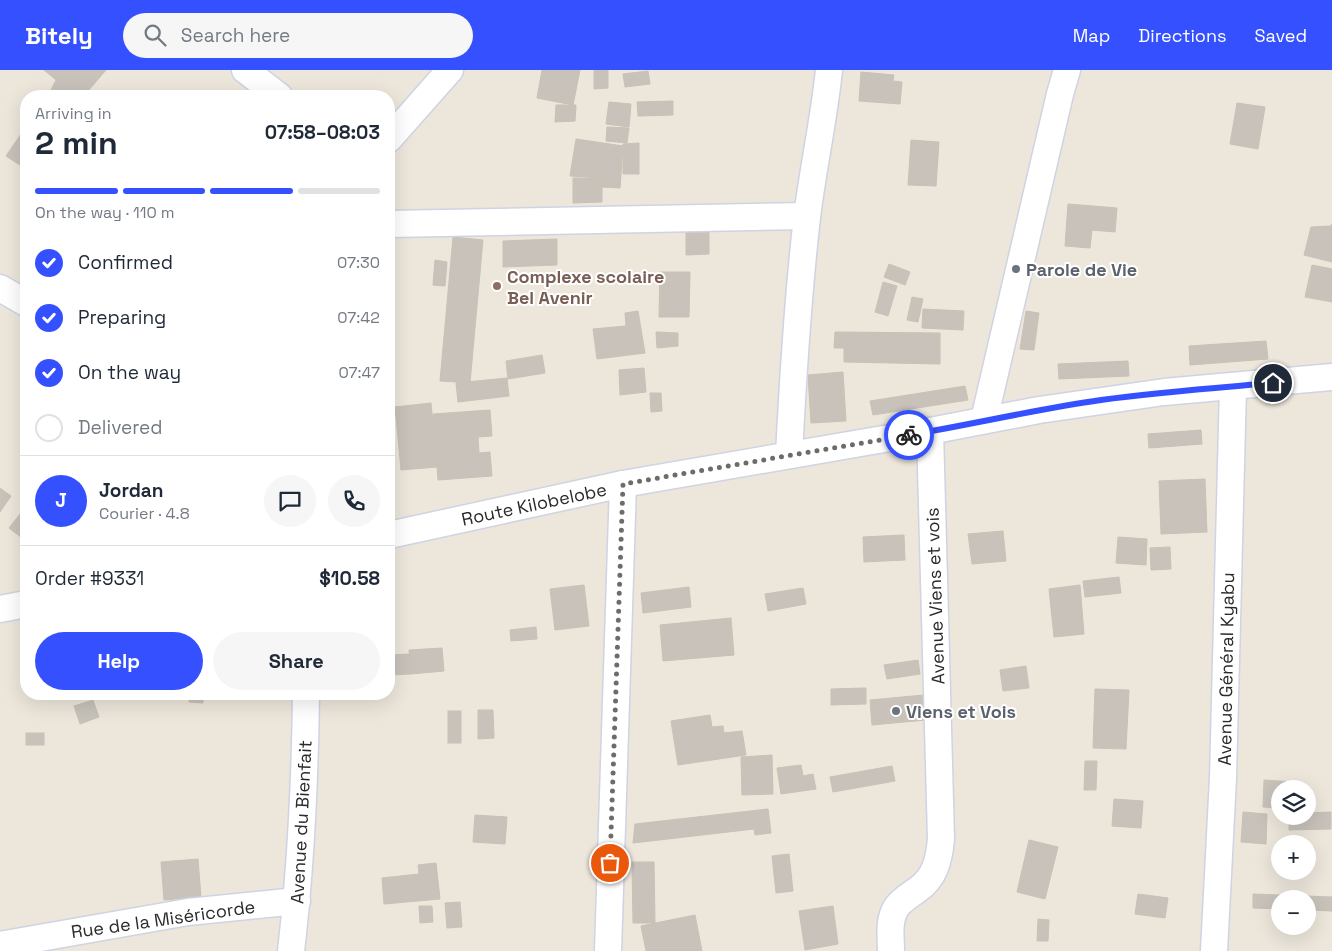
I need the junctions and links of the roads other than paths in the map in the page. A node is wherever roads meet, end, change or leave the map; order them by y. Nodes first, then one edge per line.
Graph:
1 (245, 70) edge
2 (450, 70) edge
3 (829, 70) edge
4 (1067, 70) edge
5 (271, 90) edge
6 (395, 132) edge
7 (808, 216) junction
8 (395, 224) edge
9 (0, 288) edge
10 (20, 300) edge
11 (1332, 377) edge
12 (1233, 386) junction
13 (984, 420) junction
14 (930, 431) junction
15 (789, 455) junction
16 (623, 484) junction
17 (395, 534) edge
18 (20, 605) edge
19 (0, 609) edge
20 (306, 700) edge
21 (297, 902) junction
22 (0, 945) edge
23 (291, 951) edge
24 (608, 951) edge
25 (891, 951) edge
26 (1214, 951) edge

1 - 5 street
2 - 6 street
3 - 7 street
4 - 13 street
7 - 8 street
7 - 15 street
9 - 10 street
11 - 12 street, Route Kilobelobe
12 - 13 street, Route Kilobelobe
12 - 26 street, Avenue Général Kyabu
13 - 14 street, Route Kilobelobe
14 - 15 street, Route Kilobelobe
14 - 25 street, Avenue Viens et vois
15 - 16 street, Route Kilobelobe
16 - 17 street, Route Kilobelobe
16 - 24 street
18 - 19 street
20 - 21 street, Avenue du Bienfait
21 - 22 street, Rue de la Miséricorde
21 - 23 street, Avenue du Bienfait

